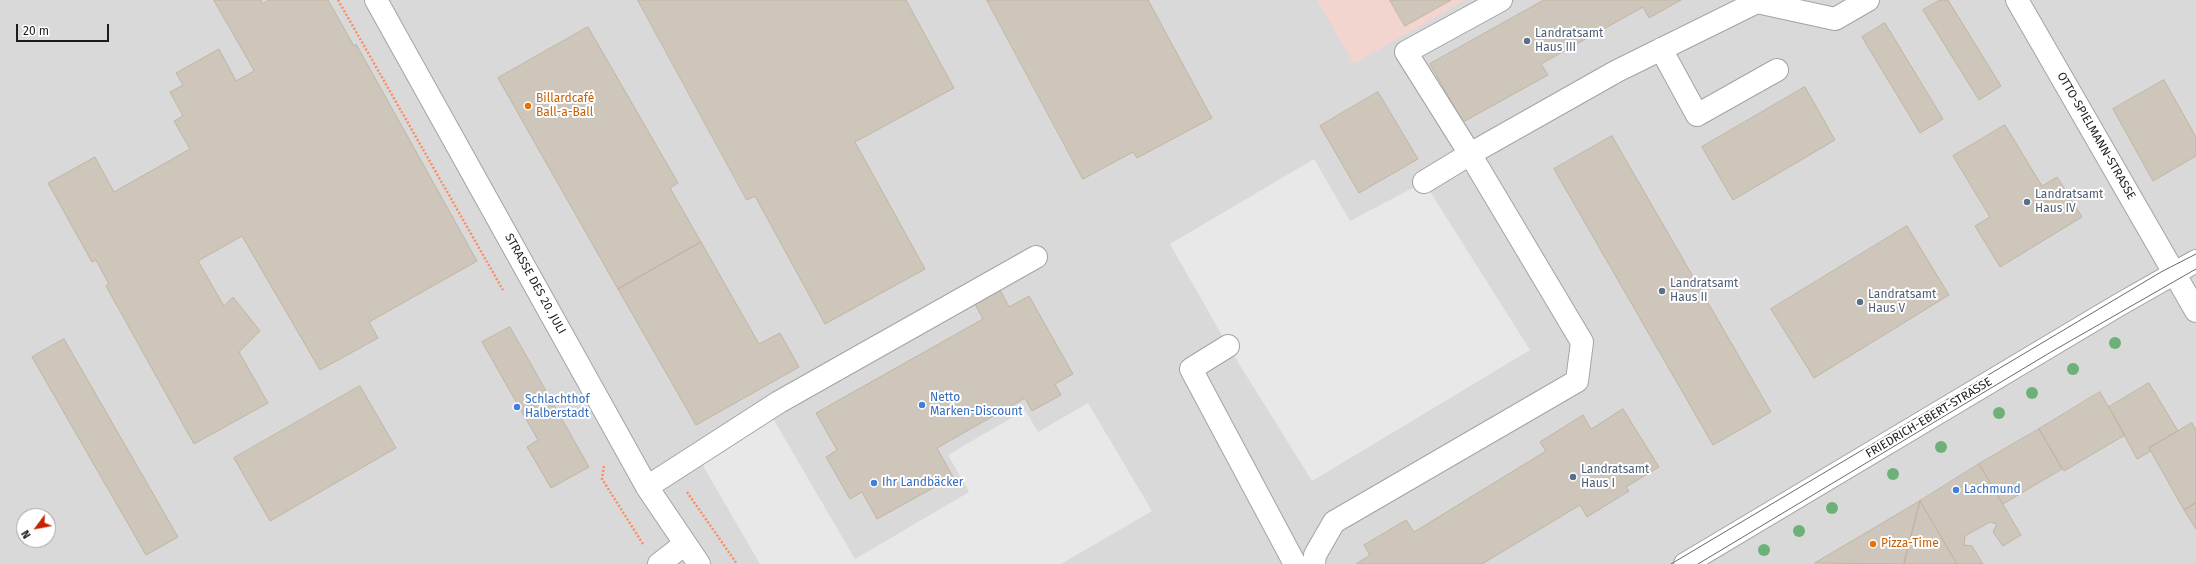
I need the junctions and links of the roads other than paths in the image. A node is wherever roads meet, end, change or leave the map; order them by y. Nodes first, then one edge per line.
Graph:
1 (376, 0) edge
2 (1501, 0) edge
3 (1868, 0) edge
4 (2017, 0) edge
5 (1757, 1) edge
6 (1661, 49) junction
7 (1777, 70) dead end
8 (1470, 154) junction
9 (1424, 182) dead end
10 (1036, 257) dead end
11 (2196, 261) edge
12 (2174, 273) junction
13 (2196, 311) edge
14 (1228, 346) dead end
15 (647, 487) junction
16 (685, 544) junction
17 (652, 556) edge
18 (699, 564) edge
19 (1295, 564) edge
20 (1314, 564) edge
21 (1685, 564) edge

1 - 15 street, STRASSE DES 20. JULI
2 - 8 street
3 - 5 street
4 - 12 street, OTTO-SPIELMANN-STRASSE
5 - 6 street
6 - 7 street
6 - 8 street
8 - 9 street
8 - 20 street
10 - 15 street
11 - 12 street, FRIEDRICH-EBERT-STRASSE
12 - 13 street, OTTO-SPIELMANN-STRASSE
12 - 21 street, FRIEDRICH-EBERT-STRASSE
14 - 19 street
15 - 16 street, STRASSE DES 20. JULI
16 - 17 street
16 - 18 street, STRASSE DES 20. JULI

